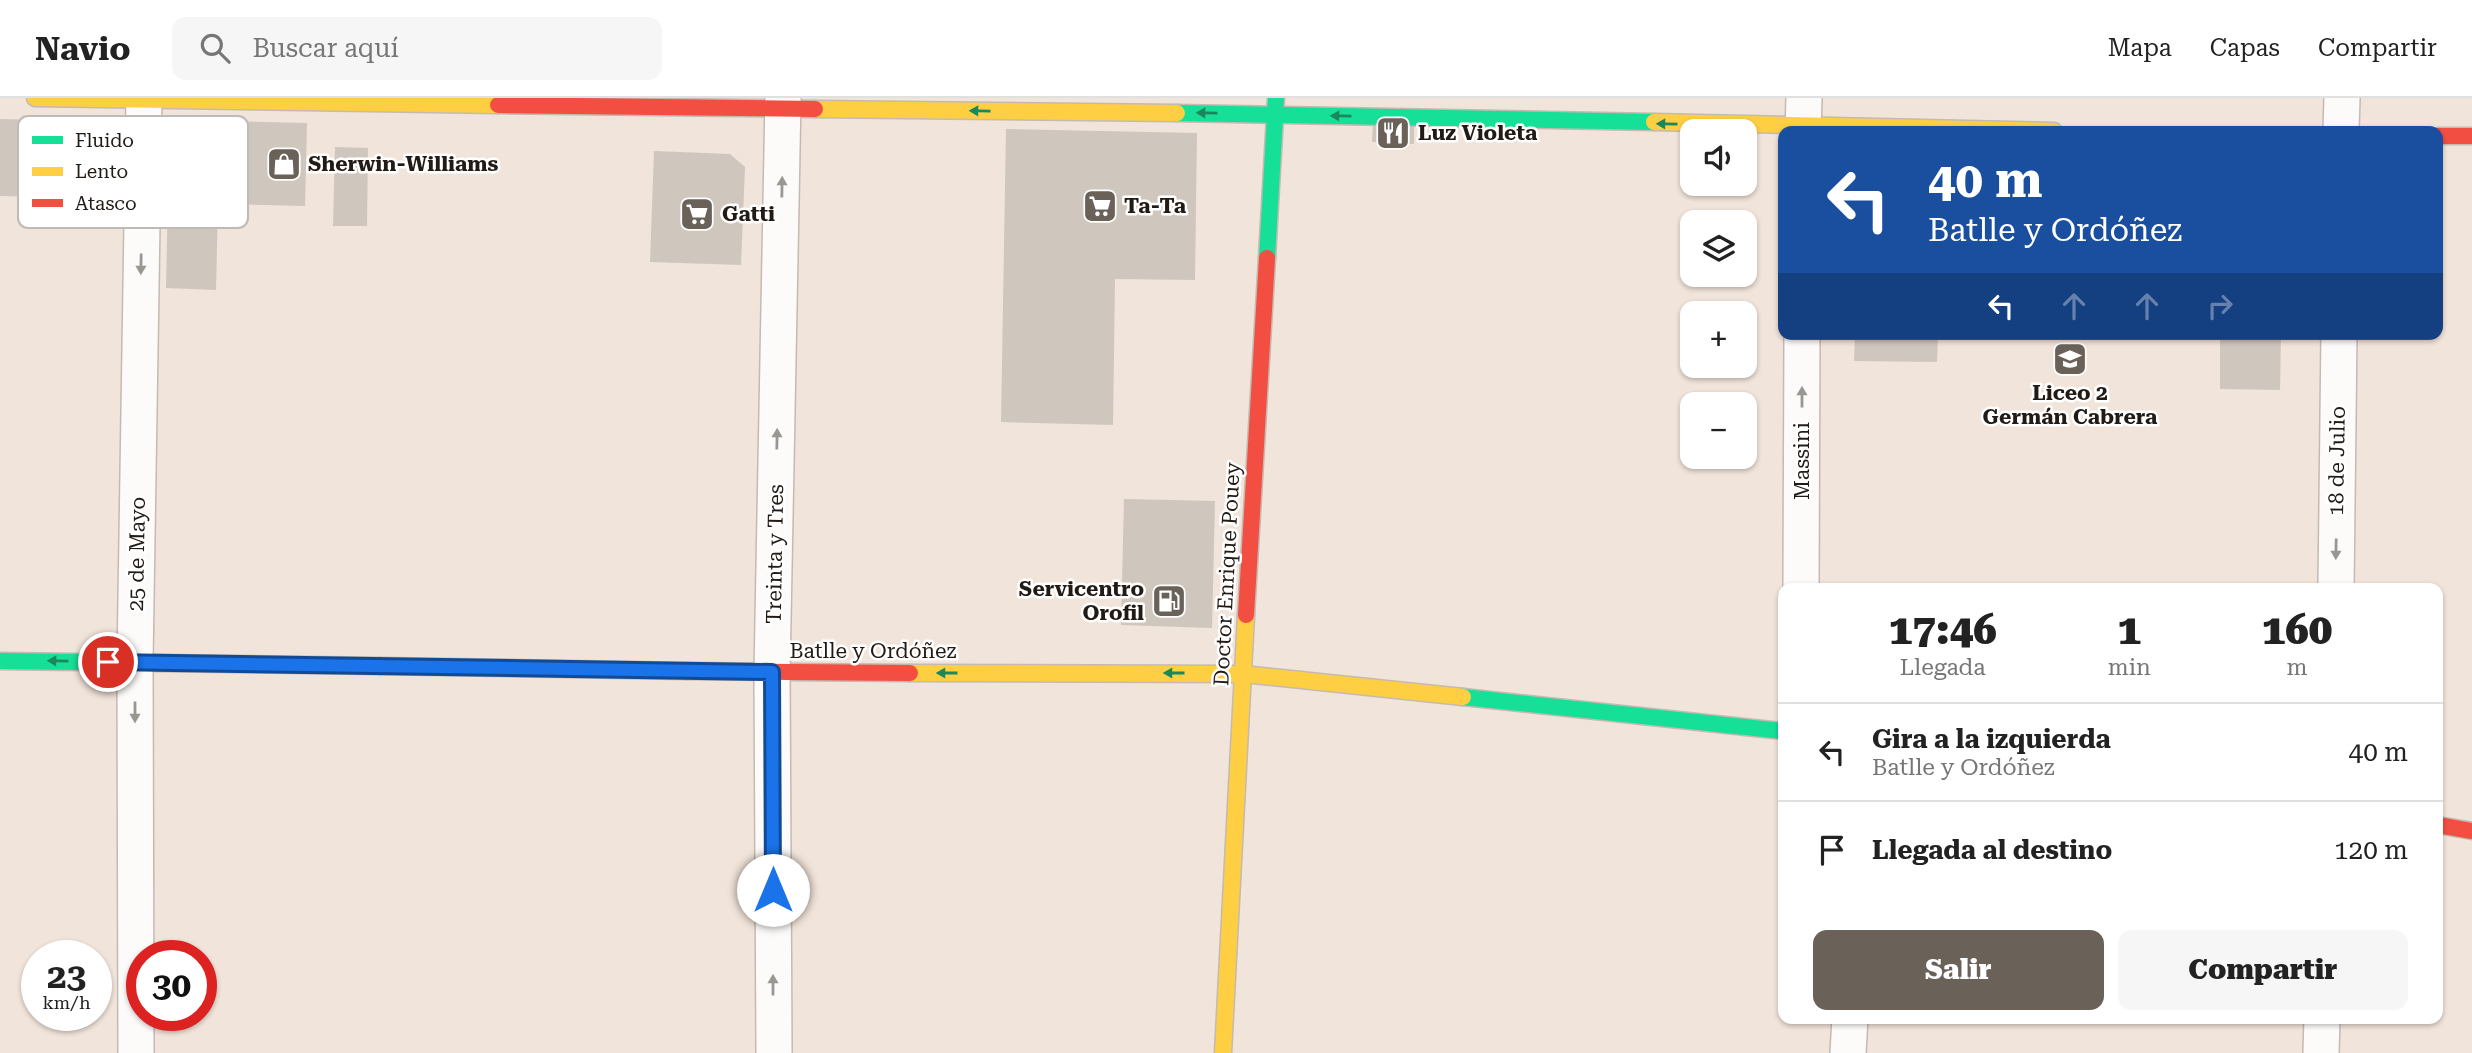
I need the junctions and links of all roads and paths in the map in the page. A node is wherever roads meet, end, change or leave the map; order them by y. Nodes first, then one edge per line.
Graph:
1 (35, 98) edge
2 (2342, 98) edge
3 (144, 100) edge
4 (783, 103) edge
5 (1276, 106) edge
6 (1804, 119) edge
7 (1950, 126) edge
8 (2342, 126) edge
9 (2443, 136) edge
10 (2472, 136) edge
11 (142, 228) edge
12 (1802, 340) edge
13 (2339, 340) edge
14 (1801, 583) edge
15 (2336, 583) edge
16 (0, 661) edge
17 (135, 662) junction
18 (772, 672) junction
19 (1242, 674) junction
20 (1778, 730) edge
21 (2443, 826) edge
22 (2472, 831) edge
23 (1850, 1024) edge
24 (2322, 1024) edge
25 (136, 1053) edge
26 (774, 1053) edge
27 (1223, 1053) edge
28 (1848, 1053) edge
29 (2320, 1053) edge

1 - 3 street
2 - 8 street
3 - 4 street
5 -> 4 street
18 -> 4 street, Treinta y Tres
6 -> 5 street
5 - 19 street, Doctor Enrique Pouey
6 - 7 street
9 - 10 street
11 -> 17 street, 25 de Mayo
14 -> 12 street, Massini
13 -> 15 street, 18 de Julio
17 -> 16 street, Batlle y Ordóñez
17 - 18 street, Batlle y Ordóñez
17 -> 25 street, 25 de Mayo
19 -> 18 street, Batlle y Ordóñez
26 -> 18 street, Treinta y Tres
19 - 20 street, Batlle y Ordóñez
19 - 27 street, Doctor Enrique Pouey
21 - 22 street
23 - 28 street
24 - 29 street

